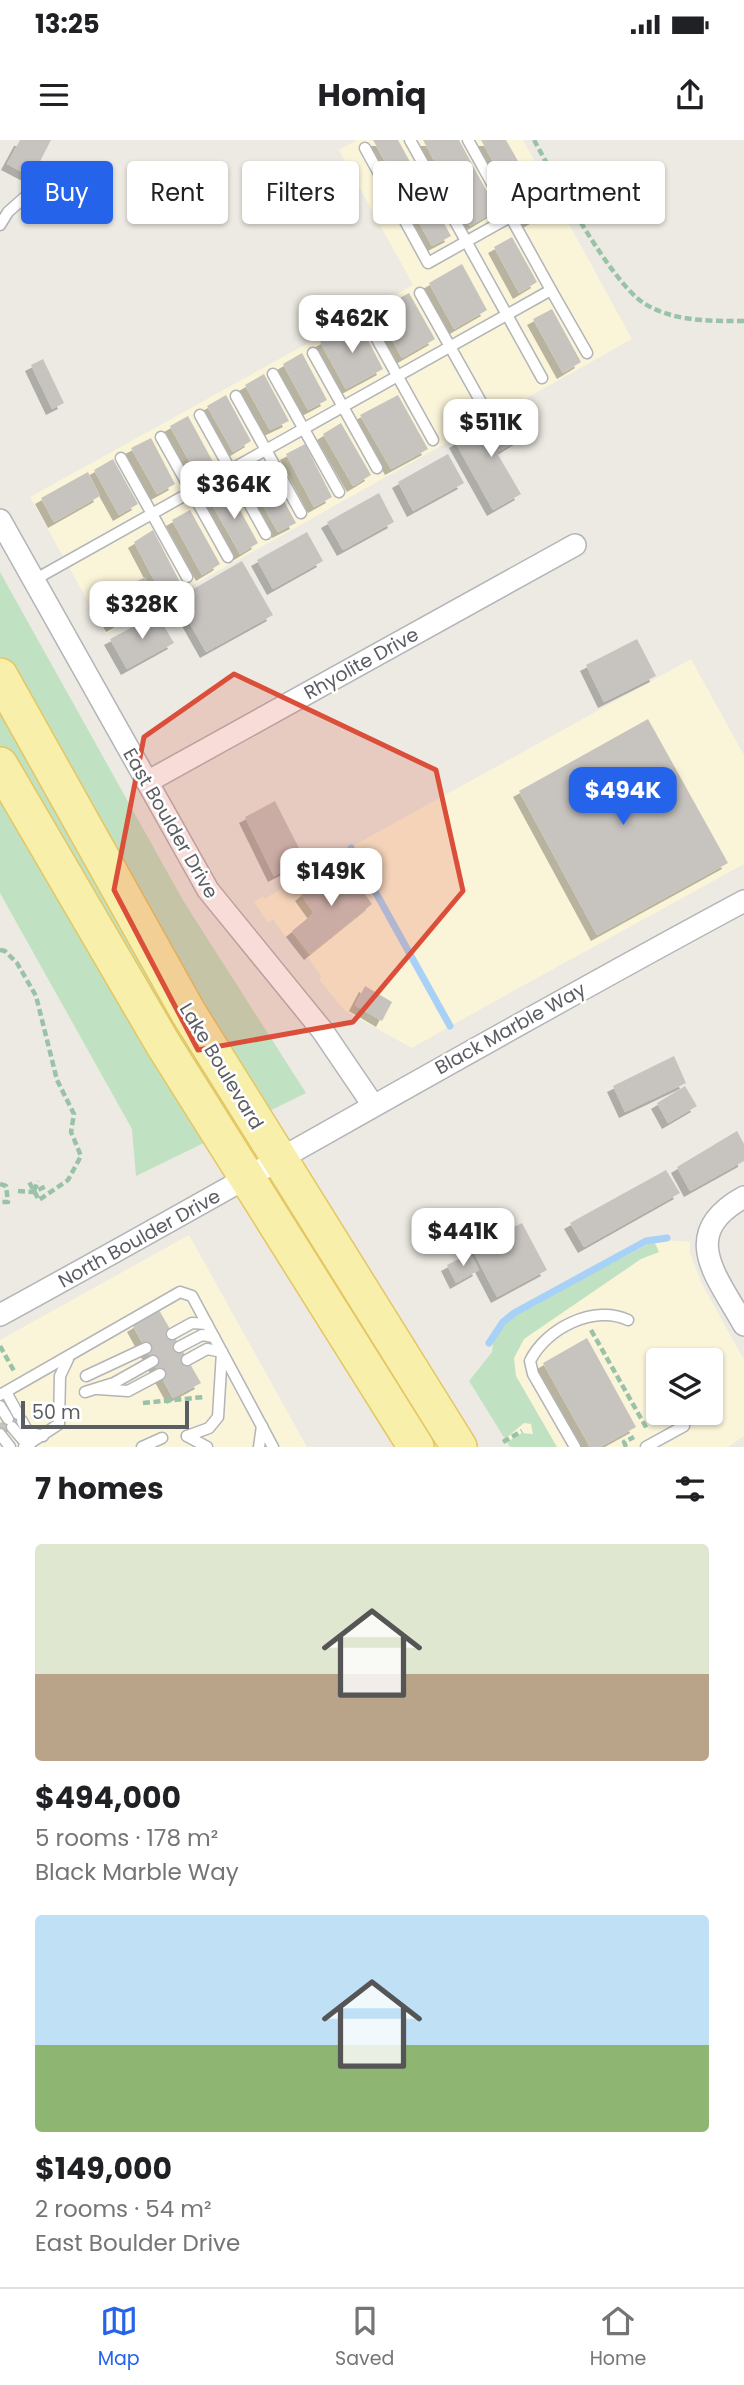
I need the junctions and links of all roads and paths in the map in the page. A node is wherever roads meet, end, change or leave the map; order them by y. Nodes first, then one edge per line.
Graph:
1 (410, 140) edge
2 (468, 140) edge
3 (534, 140) edge
4 (365, 148) dead end
5 (487, 175) edge
6 (21, 200) edge
7 (497, 224) edge
8 (514, 224) edge
9 (0, 225) edge
10 (466, 241) junction
11 (551, 290) junction
12 (420, 293) dead end
13 (507, 315) junction
14 (744, 321) edge
15 (368, 323) dead end
16 (450, 347) junction
17 (313, 353) dead end
18 (587, 353) dead end
19 (273, 374) dead end
20 (398, 376) junction
21 (542, 378) dead end
22 (236, 396) dead end
23 (342, 407) junction
24 (486, 411) dead end
25 (200, 415) dead end
26 (304, 429) junction
27 (161, 437) dead end
28 (433, 440) dead end
29 (266, 450) junction
30 (121, 458) dead end
31 (377, 468) dead end
32 (230, 470) junction
33 (191, 492) junction
34 (339, 492) dead end
35 (152, 513) junction
36 (301, 513) dead end
37 (0, 520) edge
38 (266, 534) dead end
39 (575, 545) dead end
40 (228, 557) dead end
41 (187, 577) dead end
42 (34, 580) junction
43 (0, 676) edge
44 (0, 765) edge
45 (147, 782) junction
46 (744, 901) edge
47 (0, 950) edge
48 (373, 1105) junction
49 (279, 1161) junction
50 (28, 1180) dead end
51 (246, 1180) junction
52 (38, 1181) dead end
53 (0, 1184) edge
54 (46, 1186) dead end
55 (18, 1191) dead end
56 (34, 1192) junction
57 (744, 1198) edge
58 (0, 1202) edge
59 (0, 1315) edge
60 (628, 1320) dead end
61 (207, 1324) junction
62 (744, 1325) edge
63 (172, 1334) dead end
64 (581, 1334) dead end
65 (214, 1337) junction
66 (0, 1346) edge
67 (179, 1347) dead end
68 (146, 1348) dead end
69 (222, 1352) junction
70 (70, 1356) junction
71 (187, 1360) dead end
72 (153, 1361) dead end
73 (160, 1374) dead end
74 (16, 1375) dead end
75 (86, 1376) dead end
76 (3, 1393) edge
77 (208, 1397) dead end
78 (130, 1404) dead end
79 (0, 1406) edge
80 (15, 1420) junction
81 (262, 1426) junction
82 (684, 1426) dead end
83 (522, 1431) dead end
84 (0, 1434) edge
85 (43, 1436) junction
86 (162, 1438) dead end
87 (503, 1442) dead end
88 (28, 1445) edge
89 (10, 1447) edge
90 (142, 1447) edge
91 (207, 1447) edge
92 (259, 1447) edge
93 (273, 1447) edge
94 (416, 1447) edge
95 (459, 1447) edge
96 (575, 1447) edge
97 (626, 1447) edge
98 (646, 1447) edge

1 - 10 lane
2 - 5 lane
3 - 14 path
4 - 10 lane
6 - 9 lane
7 - 10 lane
8 - 11 lane
10 - 13 lane
11 - 13 lane
11 - 18 lane
12 - 16 lane
13 - 16 lane
13 - 21 lane
15 - 20 lane
16 - 20 lane
16 - 24 lane
17 - 23 lane
19 - 26 lane
20 - 23 lane
20 - 28 lane
22 - 29 lane
23 - 26 lane
23 - 31 lane
25 - 32 lane
26 - 29 lane
26 - 34 lane
27 - 33 lane
29 - 32 lane
29 - 36 lane
30 - 35 lane
32 - 33 lane
32 - 38 lane
33 - 35 lane
33 - 40 lane
35 - 41 lane
35 - 42 lane
37 - 42 street, East Boulder Drive
39 - 45 street, Rhyolite Drive
42 - 45 street, East Boulder Drive
43 - 49 main road, Lake Boulevard
44 - 51 main road, Lake Boulevard
45 - 48 street, East Boulder Drive
46 - 48 street, Black Marble Way
47 - 56 path
48 - 49 street, Black Marble Way
49 - 51 street, North Boulder Drive
49 - 95 main road, Lake Boulevard
50 - 56 path
51 - 59 street, North Boulder Drive
51 - 94 main road, Lake Boulevard
52 - 56 path
53 - 58 path
54 - 56 path
55 - 56 path
57 - 62 street
60 - 96 lane
61 - 63 lane
61 - 65 lane
61 - 70 lane
64 - 97 path
65 - 67 lane
65 - 69 lane
66 - 74 path
68 - 75 lane
69 - 71 lane
69 - 81 lane
69 - 91 lane
70 - 76 lane
70 - 85 lane
72 - 73 lane
76 - 80 lane
77 - 78 path
79 - 80 lane
80 - 85 lane
80 - 88 lane
81 - 92 lane
81 - 93 lane
82 - 98 lane
83 - 87 path
84 - 89 lane
85 - 88 lane
86 - 90 lane

